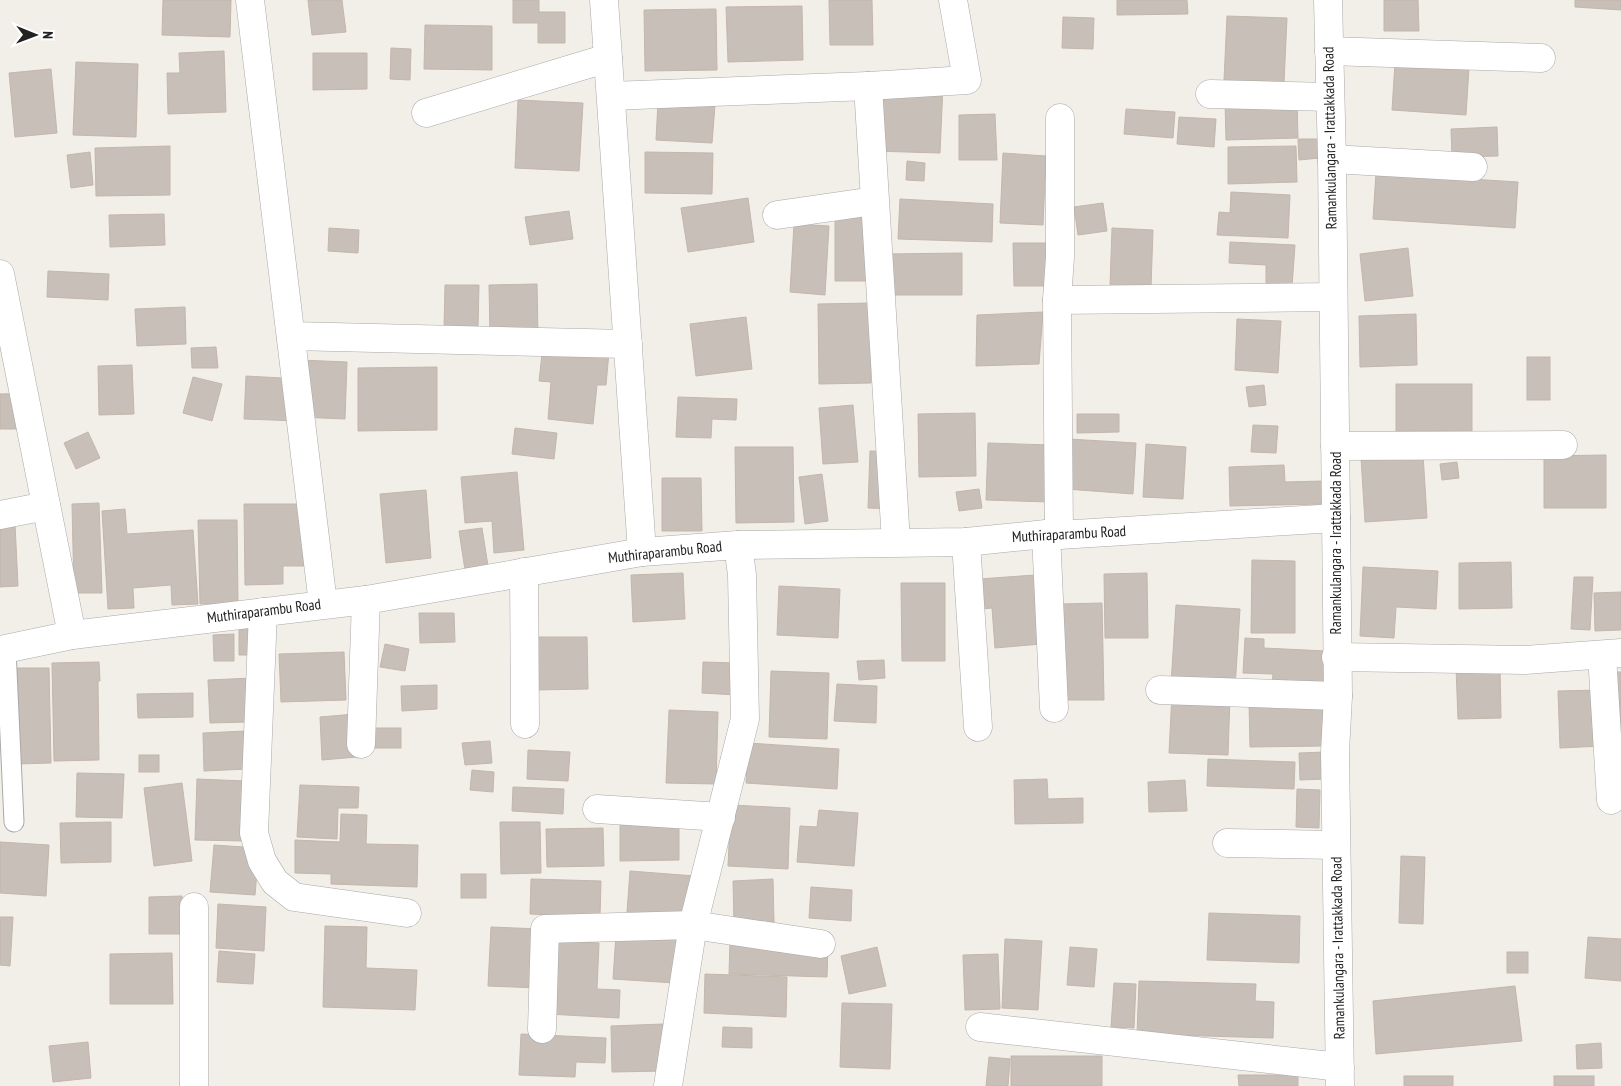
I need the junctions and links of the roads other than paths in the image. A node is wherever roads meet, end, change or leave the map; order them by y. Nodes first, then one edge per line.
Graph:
1 (250, 0) edge
2 (604, 0) edge
3 (953, 0) edge
4 (1328, 0) edge
5 (1329, 52) junction
6 (608, 58) junction
7 (1540, 58) dead end
8 (868, 86) junction
9 (1210, 94) dead end
10 (611, 96) junction
11 (1329, 96) junction
12 (426, 113) dead end
13 (1060, 118) dead end
14 (1332, 159) junction
15 (1473, 168) dead end
16 (874, 201) junction
17 (777, 215) dead end
18 (0, 274) edge
19 (1333, 297) junction
20 (1057, 300) junction
21 (291, 336) junction
22 (628, 344) junction
23 (10, 382) edge
24 (1563, 445) dead end
25 (1335, 446) junction
26 (46, 506) junction
27 (0, 515) edge
28 (1336, 518) junction
29 (1052, 535) junction
30 (896, 542) junction
31 (966, 542) junction
32 (738, 544) junction
33 (642, 552) junction
34 (524, 572) junction
35 (366, 600) junction
36 (323, 604) junction
37 (264, 612) junction
38 (72, 635) junction
39 (3, 649) edge
40 (1611, 654) edge
41 (1336, 657) junction
42 (1160, 690) dead end
43 (1338, 696) junction
44 (1054, 708) dead end
45 (525, 724) dead end
46 (978, 727) dead end
47 (362, 744) dead end
48 (1611, 800) dead end
49 (597, 809) dead end
50 (721, 817) junction
51 (14, 822) dead end
52 (1226, 843) dead end
53 (1336, 845) junction
54 (194, 907) dead end
55 (407, 913) dead end
56 (693, 925) junction
57 (822, 944) dead end
58 (980, 1027) dead end
59 (542, 1029) dead end
60 (1340, 1077) edge
61 (194, 1086) edge
62 (668, 1086) edge

1 - 21 street
2 - 6 street
3 - 8 street
4 - 5 street, Ramankulangara - Irattakkada Road
5 - 7 street
5 - 11 street, Ramankulangara - Irattakkada Road
6 - 10 street
6 - 12 street
8 - 10 street
8 - 16 street
9 - 11 street
10 - 22 street
11 - 14 street, Ramankulangara - Irattakkada Road
13 - 20 street
14 - 15 street
14 - 19 street, Ramankulangara - Irattakkada Road
16 - 17 street
16 - 30 street
18 - 23 street
19 - 20 street
19 - 25 street, Ramankulangara - Irattakkada Road
20 - 29 street
21 - 22 street
21 - 36 street
22 - 33 street
23 - 26 street
24 - 25 street
25 - 28 street, Ramankulangara - Irattakkada Road
26 - 27 street
26 - 38 street
28 - 29 street, Muthiraparambu Road
28 - 41 street, Ramankulangara - Irattakkada Road
29 - 31 street, Muthiraparambu Road
29 - 44 street
30 - 31 street, Muthiraparambu Road
30 - 32 street, Muthiraparambu Road
31 - 46 street
32 - 33 street, Muthiraparambu Road
32 - 50 street
33 - 34 street, Muthiraparambu Road
34 - 35 street, Muthiraparambu Road
34 - 45 street
35 - 36 street, Muthiraparambu Road
35 - 47 street
36 - 37 street, Muthiraparambu Road
37 - 38 street, Muthiraparambu Road
37 - 55 street
38 - 39 street, Muthiraparambu Road
39 - 51 lane
40 - 41 street
40 - 48 street
41 - 43 street, Ramankulangara - Irattakkada Road
42 - 43 street
43 - 53 street, Ramankulangara - Irattakkada Road
49 - 50 street
50 - 56 street
52 - 53 street
53 - 60 street, Ramankulangara - Irattakkada Road
54 - 61 street
56 - 57 street
56 - 59 street
56 - 62 street
58 - 60 street

